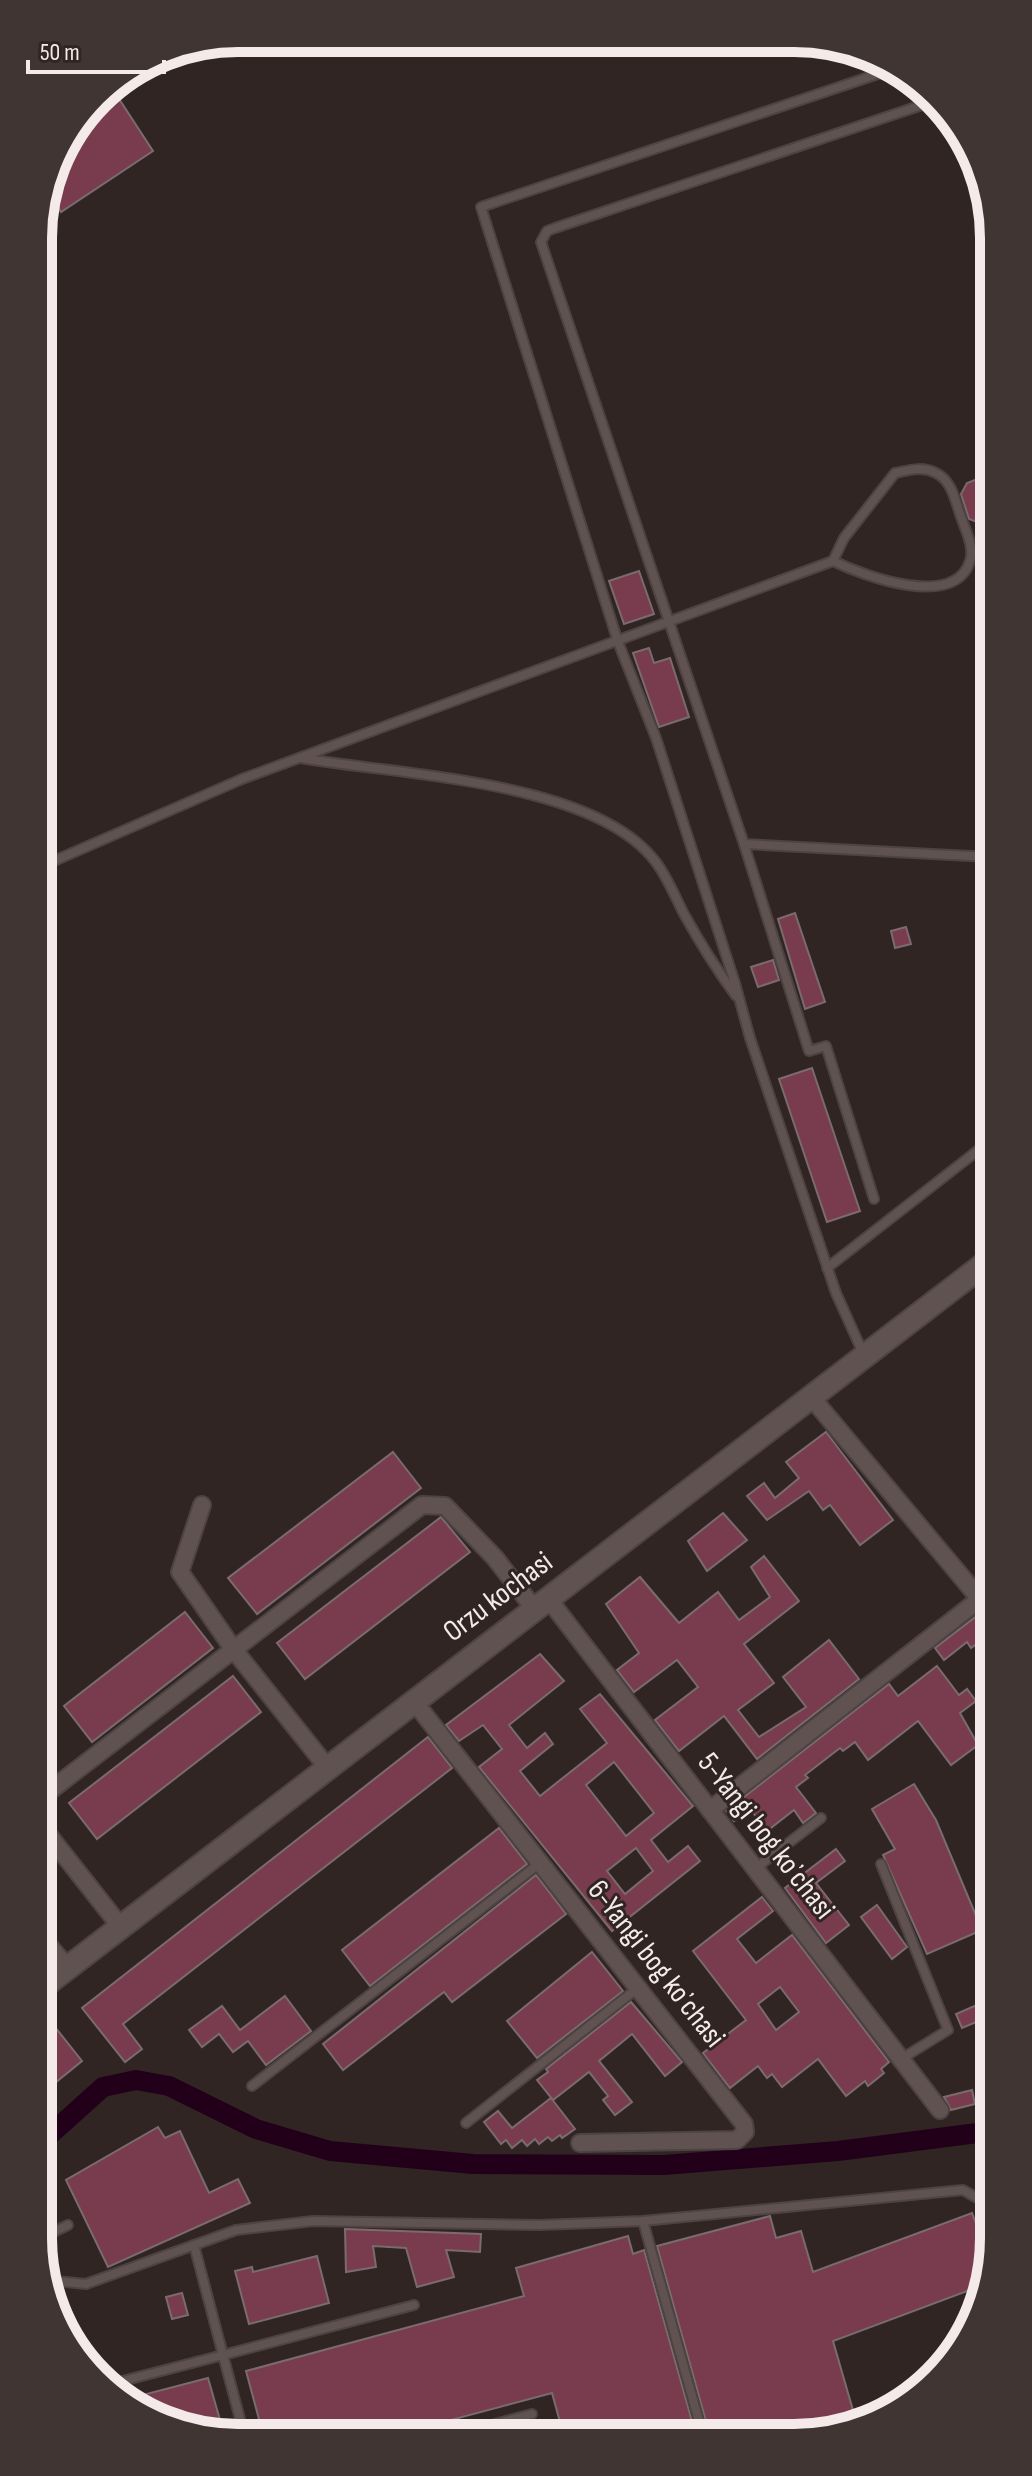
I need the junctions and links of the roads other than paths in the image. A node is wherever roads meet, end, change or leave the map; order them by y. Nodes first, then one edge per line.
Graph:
1 (880, 73) edge
2 (924, 104) edge
3 (833, 561) junction
4 (671, 622) junction
5 (618, 642) junction
6 (300, 758) junction
7 (744, 844) junction
8 (980, 857) edge
9 (52, 862) edge
10 (740, 1002) junction
11 (980, 1149) edge
12 (874, 1199) dead end
13 (827, 1268) junction
14 (980, 1268) edge
15 (865, 1358) junction
16 (812, 1398) junction
17 (202, 1505) dead end
18 (980, 1599) joint
19 (540, 1602) junction
20 (234, 1650) junction
21 (413, 1700) junction
22 (327, 1767) junction
23 (52, 1789) edge
24 (710, 1810) junction
25 (821, 1818) dead end
26 (52, 1839) edge
27 (541, 1863) junction
28 (881, 1864) dead end
29 (756, 1868) junction
30 (120, 1926) junction
31 (52, 1949) edge
32 (67, 1967) junction
33 (52, 1979) edge
34 (639, 1986) junction
35 (901, 2059) junction
36 (252, 2086) dead end
37 (940, 2110) dead end
38 (466, 2123) dead end
39 (580, 2143) dead end
40 (980, 2200) edge
41 (643, 2221) junction
42 (68, 2225) dead end
43 (52, 2233) edge
44 (194, 2245) junction
45 (57, 2281) edge
46 (414, 2305) dead end
47 (223, 2355) junction
48 (120, 2382) edge
49 (532, 2414) dead end
50 (241, 2424) edge
51 (495, 2424) edge
52 (700, 2424) edge

1 - 5 lane
2 - 4 lane
3 - 3 lane
3 - 4 lane
4 - 5 lane
4 - 7 lane
5 - 6 lane
5 - 10 lane
6 - 9 lane
6 - 10 lane
7 - 8 lane
7 - 12 lane
10 - 13 lane
11 - 13 lane
13 - 15 lane
14 - 15 main road, Orzu kochasi
15 - 16 main road, Orzu kochasi
16 - 18 street
16 - 19 main road, Orzu kochasi
17 - 20 street
18 - 24 street
19 - 20 street, 5-Yangi bog koʼchasi
19 - 21 main road, Orzu kochasi
19 - 24 street, 5-Yangi bog koʼchasi
20 - 22 street
20 - 23 street, 5-Yangi bog koʼchasi
21 - 22 main road, Orzu kochasi
21 - 27 street, 6-Yangi bog koʼchasi
22 - 30 main road, Orzu kochasi
24 - 29 street, 5-Yangi bog koʼchasi
25 - 29 lane
26 - 30 street
27 - 34 street, 6-Yangi bog koʼchasi
27 - 36 lane
28 - 35 lane
29 - 35 street, 5-Yangi bog koʼchasi
30 - 32 main road, Orzu kochasi
31 - 32 street
32 - 33 main road, Orzu kochasi
34 - 38 lane
34 - 39 street, 6-Yangi bog koʼchasi
35 - 37 street, 5-Yangi bog koʼchasi
40 - 41 lane
41 - 44 lane
41 - 52 lane
42 - 43 lane
44 - 45 lane
44 - 47 lane
46 - 47 lane
47 - 48 lane
47 - 50 lane
49 - 51 lane

